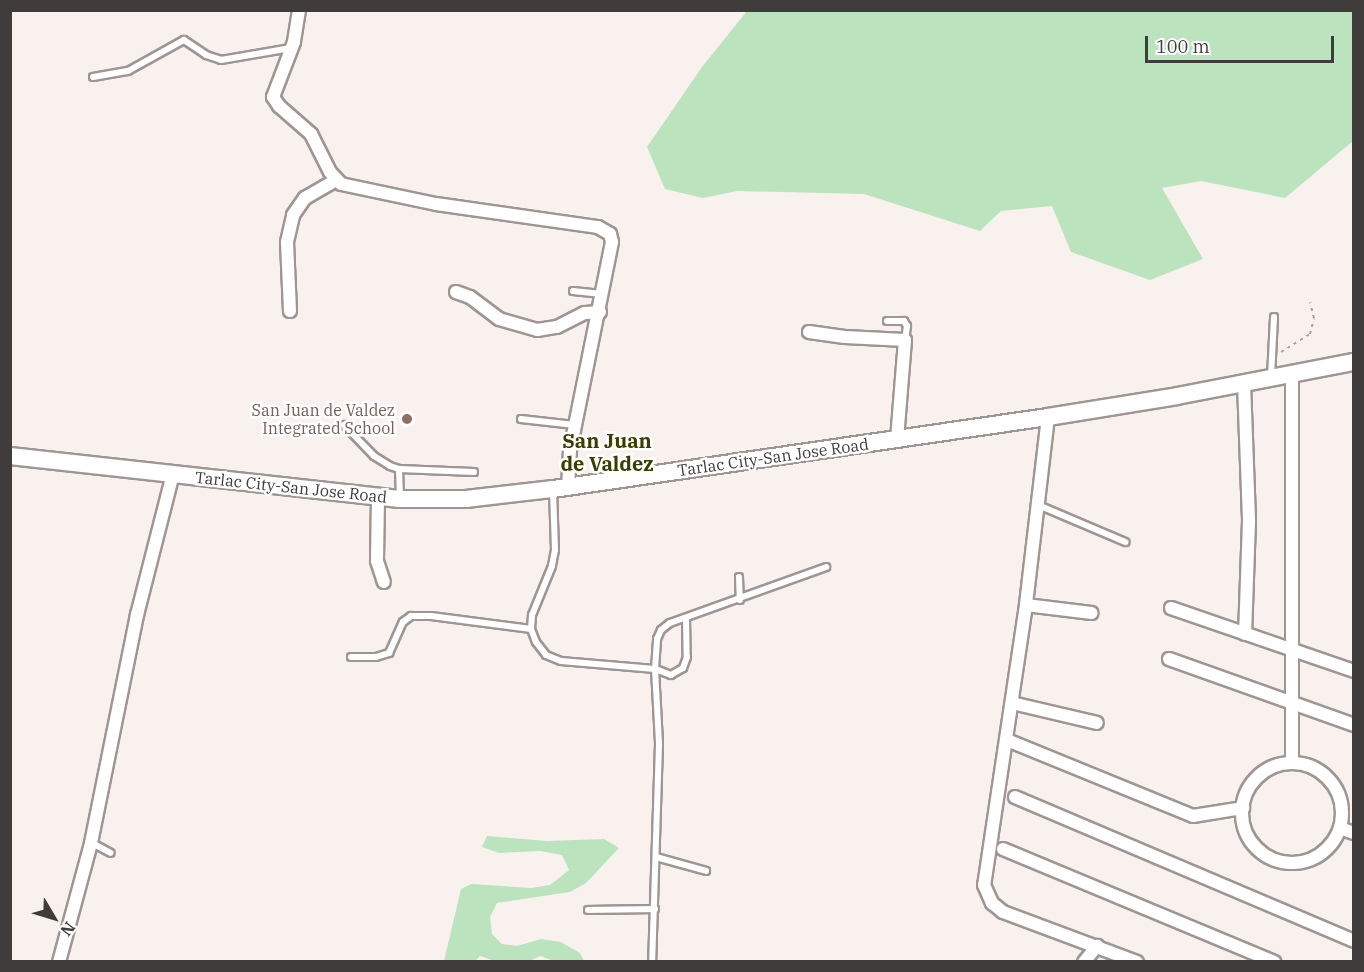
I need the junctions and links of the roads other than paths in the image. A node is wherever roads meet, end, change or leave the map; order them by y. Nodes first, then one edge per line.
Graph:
1 (299, 10) edge
2 (292, 48) junction
3 (93, 77) dead end
4 (336, 180) junction
5 (573, 291) dead end
6 (456, 292) dead end
7 (603, 294) junction
8 (290, 310) dead end
9 (600, 312) junction
10 (1274, 317) dead end
11 (887, 321) dead end
12 (809, 332) dead end
13 (905, 340) junction
14 (1353, 362) edge
15 (1282, 375) junction
16 (1244, 383) junction
17 (1048, 417) junction
18 (521, 419) dead end
19 (344, 425) dead end
20 (575, 425) junction
21 (897, 439) junction
22 (10, 456) edge
23 (399, 469) junction
24 (474, 472) dead end
25 (173, 474) junction
26 (560, 488) junction
27 (378, 497) junction
28 (400, 499) junction
29 (1038, 505) junction
30 (1125, 542) dead end
31 (826, 567) dead end
32 (738, 577) dead end
33 (384, 582) dead end
34 (740, 600) junction
35 (1026, 605) junction
36 (1171, 608) dead end
37 (1092, 613) dead end
38 (686, 618) junction
39 (531, 629) junction
40 (1245, 634) junction
41 (1292, 650) junction
42 (351, 657) dead end
43 (1169, 659) dead end
44 (655, 669) junction
45 (1353, 671) edge
46 (1012, 703) junction
47 (1292, 703) junction
48 (1097, 723) dead end
49 (1353, 725) edge
50 (1007, 740) junction
51 (1292, 763) junction
52 (1015, 797) dead end
53 (1243, 808) junction
54 (1340, 828) junction
55 (1353, 833) edge
56 (91, 843) junction
57 (1003, 849) dead end
58 (111, 853) dead end
59 (656, 857) junction
60 (706, 870) dead end
61 (655, 909) junction
62 (588, 910) dead end
63 (1353, 941) edge
64 (1097, 946) junction
65 (59, 962) edge
66 (652, 962) edge
67 (1084, 962) edge
68 (1137, 962) edge
69 (1274, 962) edge

1 - 2 street
2 - 3 lane
2 - 4 street
4 - 7 street
4 - 8 street
5 - 7 lane
6 - 9 street
7 - 9 street
9 - 20 street
10 - 15 lane
11 - 13 lane
12 - 13 street
13 - 21 street
14 - 15 main road, Tarlac City-San Jose Road
15 - 16 main road, Tarlac City-San Jose Road
15 - 41 street
16 - 17 main road, Tarlac City-San Jose Road
16 - 40 street
17 - 21 main road, Tarlac City-San Jose Road
17 - 29 street
18 - 20 lane
19 - 23 lane
20 - 26 street
21 - 26 main road, Tarlac City-San Jose Road
22 - 25 main road, Tarlac City-San Jose Road
23 - 24 lane
23 - 28 lane
25 - 27 main road, Tarlac City-San Jose Road
25 - 56 street
26 - 28 main road, Tarlac City-San Jose Road
26 - 39 lane
27 - 28 main road, Tarlac City-San Jose Road
27 - 33 street
29 - 30 lane
29 - 35 street
31 - 34 lane
32 - 34 lane
34 - 38 lane
35 - 37 street
35 - 46 street
36 - 40 street
38 - 44 lane
38 - 44 lane
39 - 42 lane
39 - 44 lane
40 - 41 street
41 - 45 street
41 - 47 street
43 - 47 street
44 - 59 lane
46 - 48 street
46 - 50 street
47 - 49 street
47 - 51 street
50 - 53 street
50 - 64 street
51 - 53 street
51 - 54 street
52 - 63 street
53 - 54 street
54 - 55 street
56 - 58 lane
56 - 65 street
57 - 69 street
59 - 60 lane
59 - 61 lane
61 - 62 lane
61 - 66 lane
64 - 67 street
64 - 68 street

